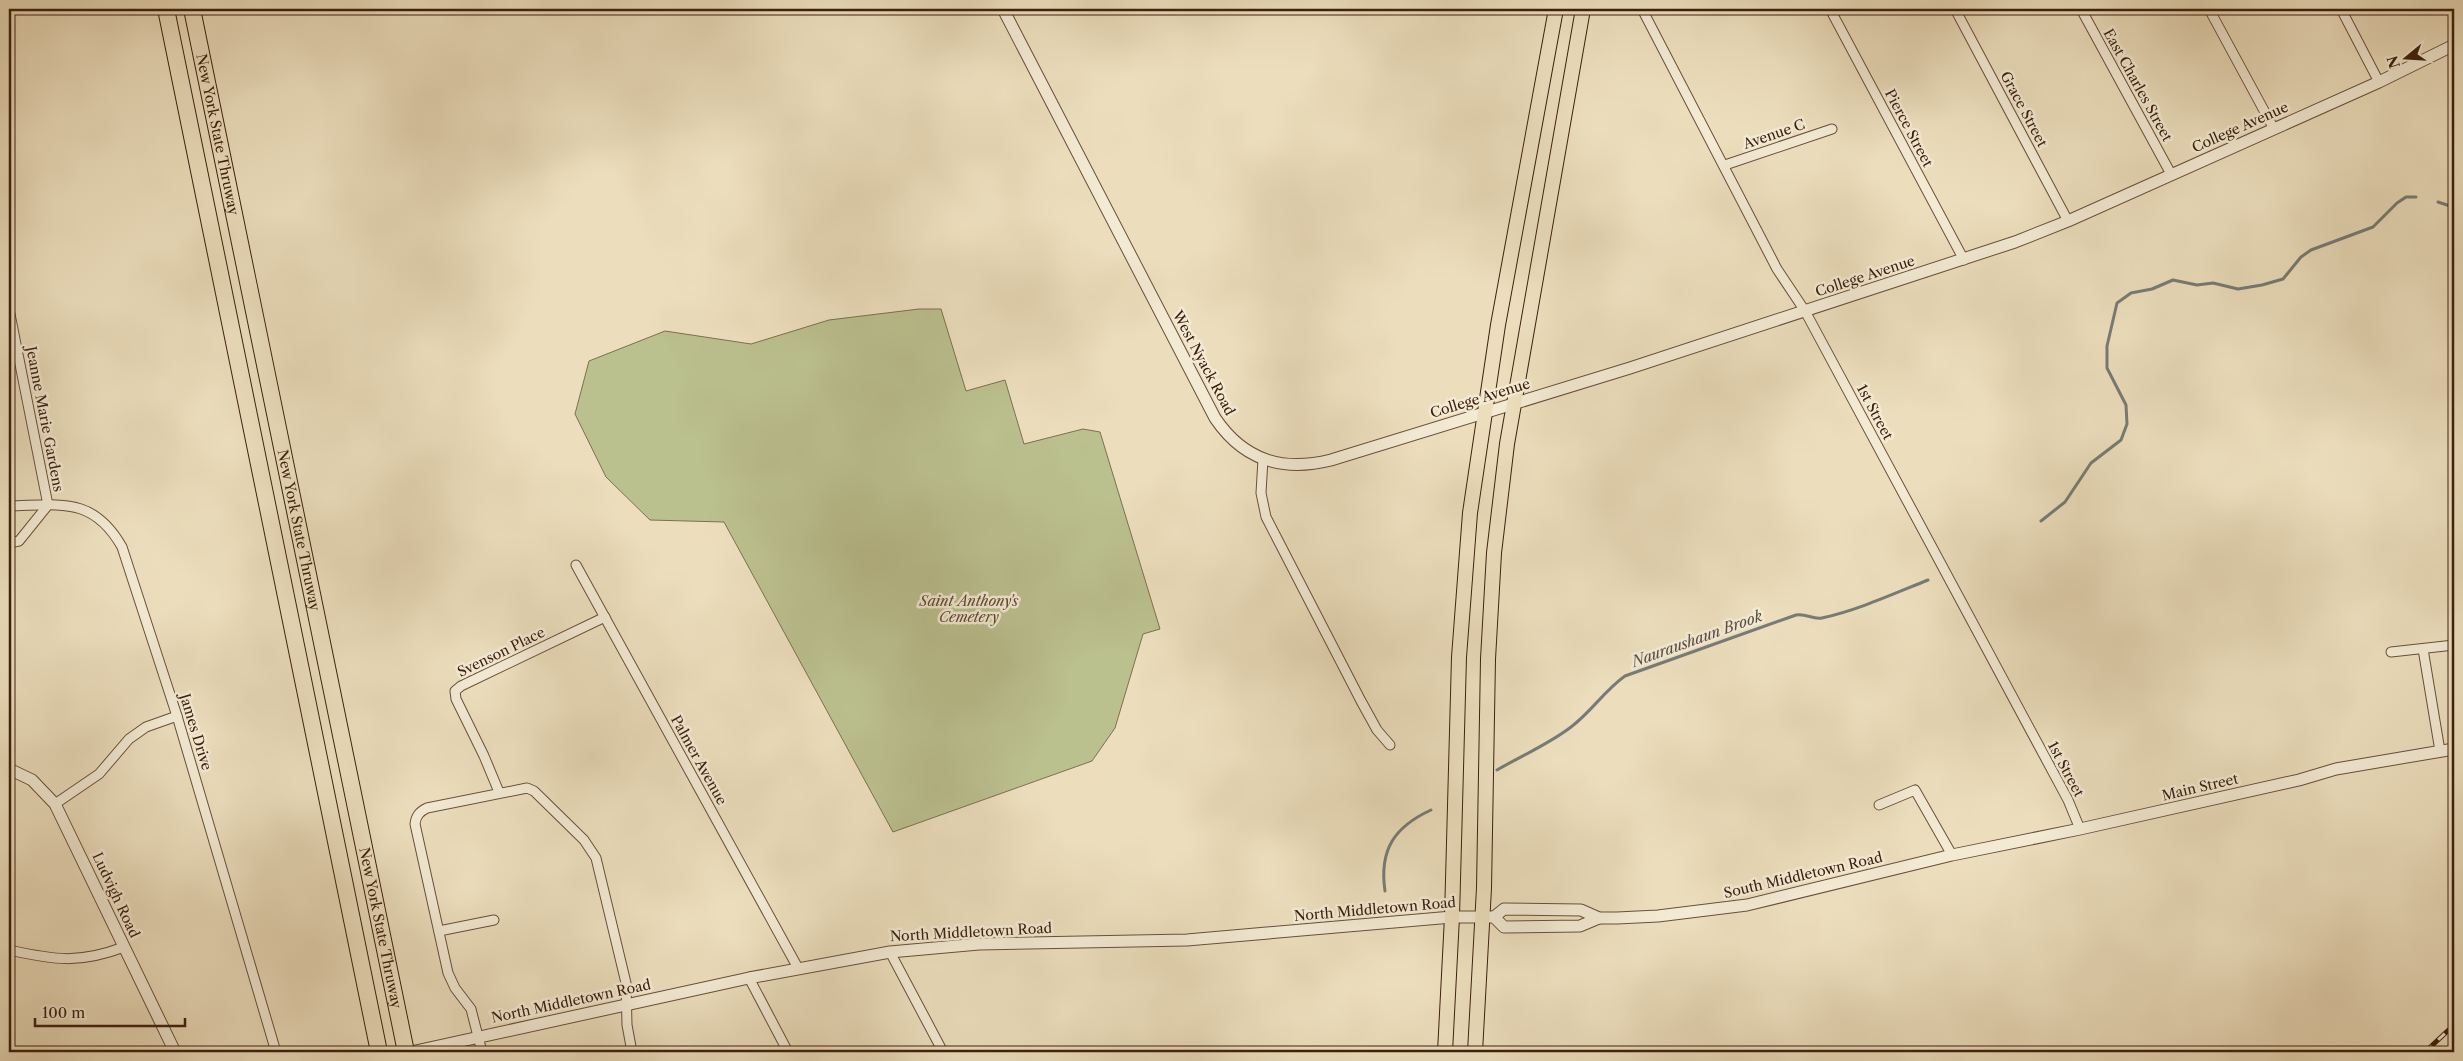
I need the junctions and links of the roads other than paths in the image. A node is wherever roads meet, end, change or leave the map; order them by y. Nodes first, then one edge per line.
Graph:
1 (166, 9) edge
2 (192, 9) edge
3 (1003, 9) edge
4 (1556, 9) edge
5 (1583, 9) edge
6 (1642, 9) edge
7 (1830, 9) edge
8 (1955, 9) edge
9 (2081, 9) edge
10 (2209, 9) edge
11 (2341, 9) edge
12 (2454, 45) edge
13 (2379, 82) junction
14 (1832, 129) dead end
15 (2274, 129) junction
16 (1725, 165) junction
17 (2171, 174) junction
18 (2068, 221) junction
19 (1964, 260) junction
20 (9, 309) edge
21 (1805, 311) junction
22 (1514, 404) junction
23 (1483, 413) junction
24 (1263, 459) junction
25 (48, 505) junction
26 (9, 506) edge
27 (9, 543) edge
28 (576, 565) dead end
29 (605, 617) junction
30 (2454, 645) edge
31 (2423, 649) junction
32 (2391, 652) dead end
33 (177, 716) junction
34 (1390, 745) dead end
35 (2454, 750) edge
36 (2440, 751) junction
37 (9, 769) edge
38 (498, 792) junction
39 (55, 804) junction
40 (1879, 805) dead end
41 (2080, 829) junction
42 (1952, 855) junction
43 (1452, 917) junction
44 (1488, 917) junction
45 (1599, 918) junction
46 (494, 920) dead end
47 (438, 931) junction
48 (124, 947) junction
49 (9, 950) edge
50 (890, 952) junction
51 (798, 968) junction
52 (749, 978) junction
53 (628, 1004) junction
54 (478, 1037) junction
55 (175, 1052) edge
56 (276, 1052) edge
57 (379, 1052) edge
58 (406, 1052) edge
59 (411, 1052) edge
60 (482, 1052) edge
61 (632, 1052) edge
62 (788, 1052) edge
63 (942, 1052) edge
64 (1445, 1052) edge
65 (1475, 1052) edge

1 - 57 highway, New York State Thruway
2 - 58 highway, New York State Thruway
3 - 24 street, West Nyack Road
4 - 23 main road
5 - 22 main road
6 - 16 street, 1st Street
7 - 19 street, Pierce Street
8 - 18 street, Grace Street
9 - 17 street, East Charles Street
10 - 15 street
11 - 13 street
12 - 13 street, College Avenue
13 - 15 street, College Avenue
14 - 16 street, Avenue C
15 - 17 street, College Avenue
16 - 21 street, 1st Street
17 - 18 street, College Avenue
18 - 19 street, College Avenue
19 - 21 street, College Avenue
20 - 25 street, Jeanne Marie Gardens
21 - 22 street, College Avenue
21 - 41 street, 1st Street
22 - 23 street, College Avenue
22 - 44 main road
23 - 24 street, College Avenue
23 - 43 main road
24 - 34 street
25 - 26 street, James Drive
25 - 27 street
25 - 33 street, James Drive
28 - 29 street, Palmer Avenue
29 - 38 street, Svenson Place
29 - 51 street, Palmer Avenue
30 - 31 street
31 - 32 street
31 - 36 street
33 - 39 street
33 - 56 street, James Drive
35 - 36 street, Main Street
36 - 41 street, Main Street
37 - 39 street, Ludvigh Road
38 - 47 street
38 - 53 street
39 - 48 street, Ludvigh Road
40 - 42 street
41 - 42 street, Main Street
42 - 45 street, South Middletown Road
43 - 44 street, North Middletown Road
43 - 50 street, North Middletown Road
43 - 64 main road
44 - 45 street, South Middletown Road
44 - 45 street, South Middletown Road
44 - 65 main road
46 - 47 street
47 - 54 street
48 - 49 street
48 - 55 street, Ludvigh Road
50 - 51 street, North Middletown Road
50 - 63 street
51 - 52 street, North Middletown Road
52 - 53 street, North Middletown Road
52 - 62 street
53 - 54 street, North Middletown Road
53 - 61 street
54 - 59 street, North Middletown Road
54 - 60 street

